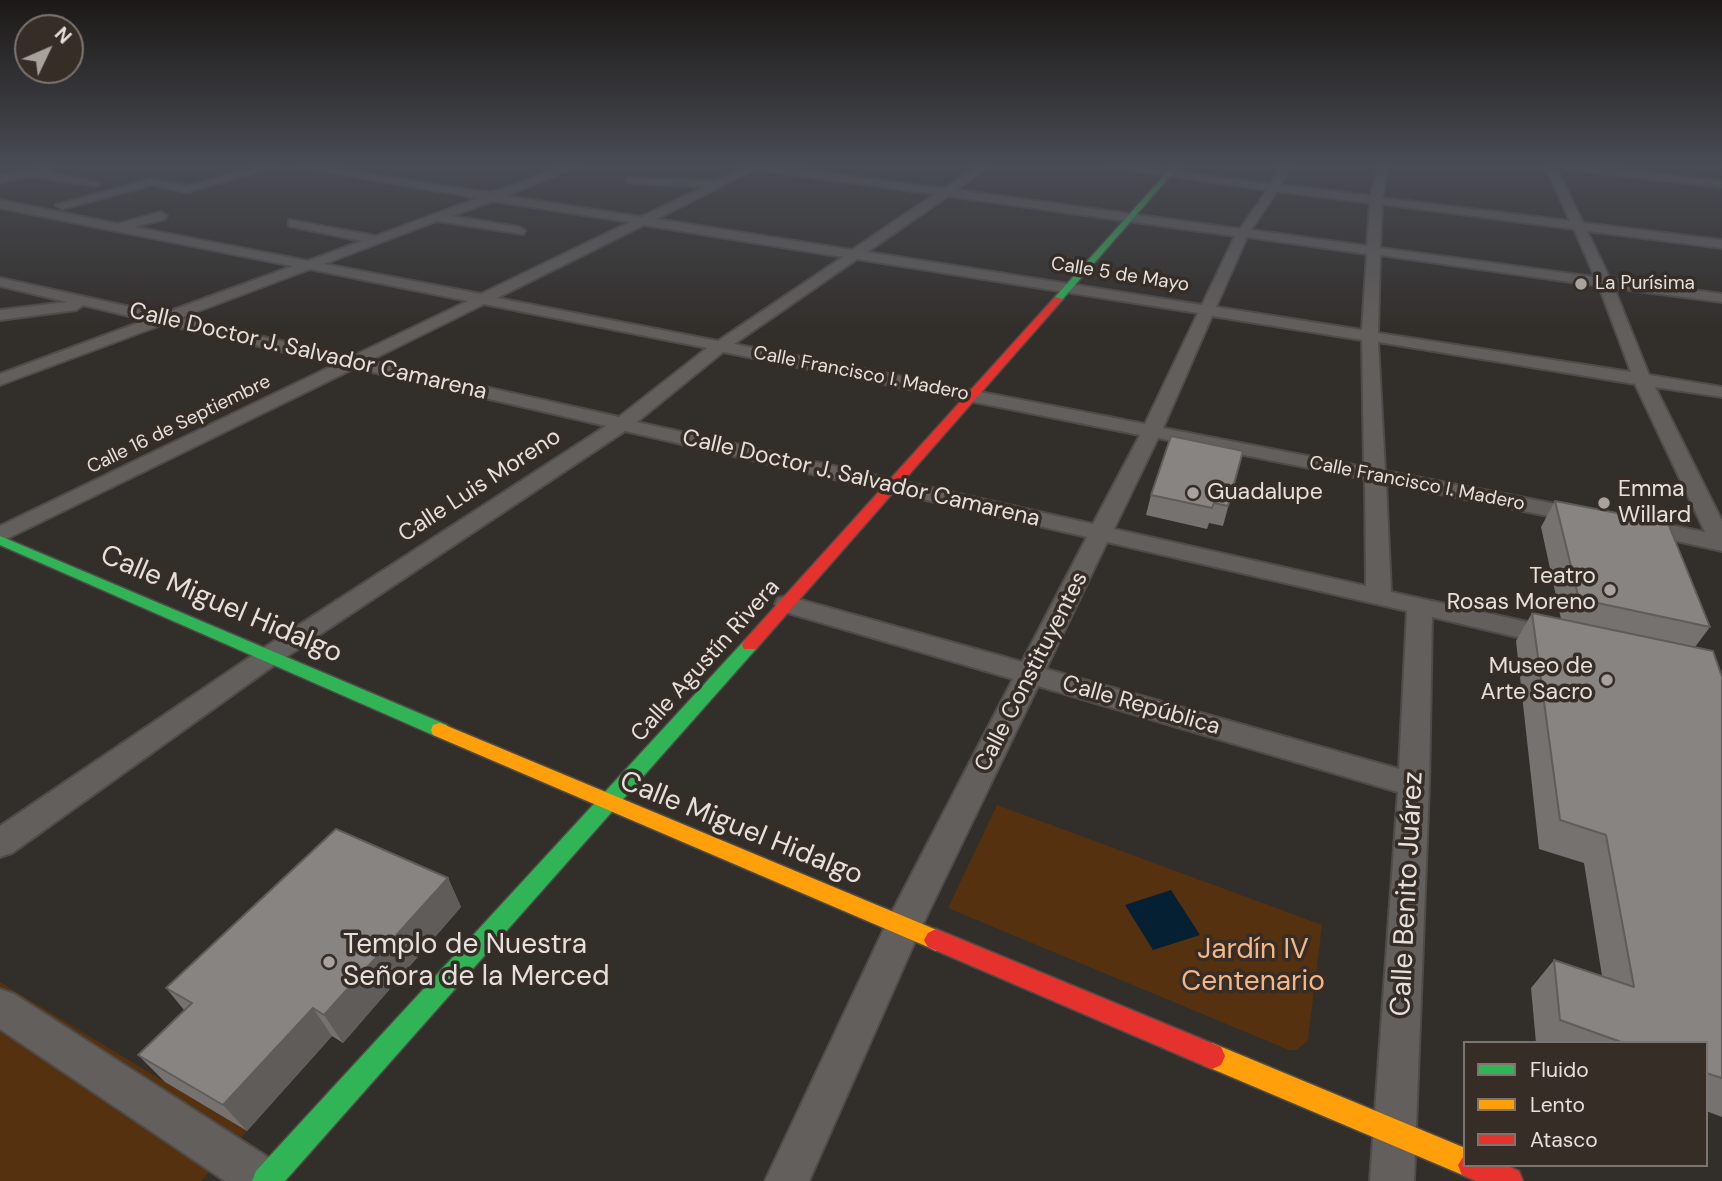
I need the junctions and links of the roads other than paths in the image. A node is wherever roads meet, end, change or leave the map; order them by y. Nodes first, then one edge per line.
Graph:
1 (91, 222) edge
2 (140, 222) edge
3 (426, 222) edge
4 (461, 222) edge
5 (642, 222) edge
6 (651, 222) edge
7 (903, 222) edge
8 (1124, 222) edge
9 (1160, 222) edge
10 (1250, 222) edge
11 (1374, 222) edge
12 (1551, 222) edge
13 (1578, 222) edge
14 (293, 223) dead end
15 (1580, 226) junction
16 (120, 228) junction
17 (519, 232) dead end
18 (1243, 233) junction
19 (380, 240) junction
20 (1722, 244) edge
21 (1372, 250) junction
22 (855, 254) junction
23 (312, 265) junction
24 (0, 282) edge
25 (1605, 282) junction
26 (1066, 288) junction
27 (1722, 298) edge
28 (483, 300) junction
29 (90, 303) junction
30 (1206, 310) junction
31 (0, 316) edge
32 (165, 320) junction
33 (1370, 336) junction
34 (719, 346) junction
35 (354, 364) junction
36 (1642, 379) junction
37 (0, 380) edge
38 (1722, 392) edge
39 (972, 396) junction
40 (624, 423) junction
41 (1151, 432) junction
42 (1373, 476) junction
43 (894, 486) junction
44 (1100, 535) junction
45 (0, 537) edge
46 (1722, 543) edge
47 (1379, 597) junction
48 (787, 604) junction
49 (1420, 606) junction
50 (1578, 642) edge
51 (271, 654) junction
52 (1031, 674) junction
53 (1414, 785) junction
54 (609, 803) junction
55 (0, 843) edge
56 (904, 925) junction
57 (0, 1007) edge
58 (1395, 1133) junction
59 (1463, 1161) edge
60 (1477, 1167) edge
61 (265, 1181) edge
62 (787, 1181) edge
63 (1392, 1181) edge
64 (1509, 1181) edge

1 - 16 street, Calle Francisco I. Madero
2 - 16 street
3 - 19 street
4 - 17 street
5 - 28 street, Calle 16 de Septiembre
6 - 22 street, Calle 5 de Mayo
7 - 22 street, Calle Luis Moreno
8 - 26 main road, Calle Agustín Rivera
9 - 18 street
10 - 18 street, Calle Constituyentes
11 - 21 street
12 - 15 street
13 - 15 street
14 - 19 street
15 - 20 street
15 - 25 street
16 - 23 street, Calle Francisco I. Madero
18 - 21 street
18 - 30 street, Calle Constituyentes
19 - 23 street
21 - 25 street
21 - 33 street
22 - 26 street, Calle 5 de Mayo
22 - 34 street, Calle Luis Moreno
23 - 28 street, Calle Francisco I. Madero
23 - 32 street
24 - 29 street, Calle Doctor J. Salvador Camarena
25 - 27 street
25 - 36 street
26 - 30 street, Calle 5 de Mayo
26 - 39 main road, Calle Agustín Rivera
28 - 34 street, Calle Francisco I. Madero
28 - 35 street, Calle 16 de Septiembre
29 - 31 street
29 - 32 street, Calle Doctor J. Salvador Camarena
30 - 33 street, Calle 5 de Mayo
30 - 41 street, Calle Constituyentes
32 - 35 street, Calle Doctor J. Salvador Camarena
32 - 37 street
33 - 36 street, Calle 5 de Mayo
33 - 42 street
34 - 39 street, Calle Francisco I. Madero
34 - 40 street, Calle Luis Moreno
35 - 40 street, Calle Doctor J. Salvador Camarena
35 - 45 street, Calle 16 de Septiembre
36 - 38 street, Calle 5 de Mayo
36 - 46 street
39 - 41 street, Calle Francisco I. Madero
39 - 43 main road, Calle Agustín Rivera
40 - 43 street, Calle Doctor J. Salvador Camarena
40 - 51 street, Calle Luis Moreno
41 - 42 street, Calle Francisco I. Madero
41 - 44 street, Calle Constituyentes
42 - 46 street, Calle Francisco I. Madero
42 - 47 street
43 - 44 street, Calle Doctor J. Salvador Camarena
43 - 48 main road, Calle Agustín Rivera
44 - 47 street, Calle Doctor J. Salvador Camarena
44 - 52 street, Calle Constituyentes
45 - 51 main road, Calle Miguel Hidalgo
47 - 49 street, Calle Doctor J. Salvador Camarena
48 - 52 street, Calle República
48 - 54 main road, Calle Agustín Rivera
49 - 50 street, Calle Doctor J. Salvador Camarena
49 - 53 street, Calle Benito Juárez
51 - 54 main road, Calle Miguel Hidalgo
51 - 55 street, Calle Luis Moreno
52 - 53 street, Calle República
52 - 56 street, Calle Constituyentes
53 - 58 street, Calle Benito Juárez
54 - 56 main road, Calle Miguel Hidalgo
54 - 61 main road, Calle Agustín Rivera
56 - 58 main road, Calle Miguel Hidalgo
56 - 62 street, Calle Constituyentes
57 - 61 street
58 - 59 main road, Calle Miguel Hidalgo
58 - 63 street, Calle Benito Juárez
60 - 64 main road

